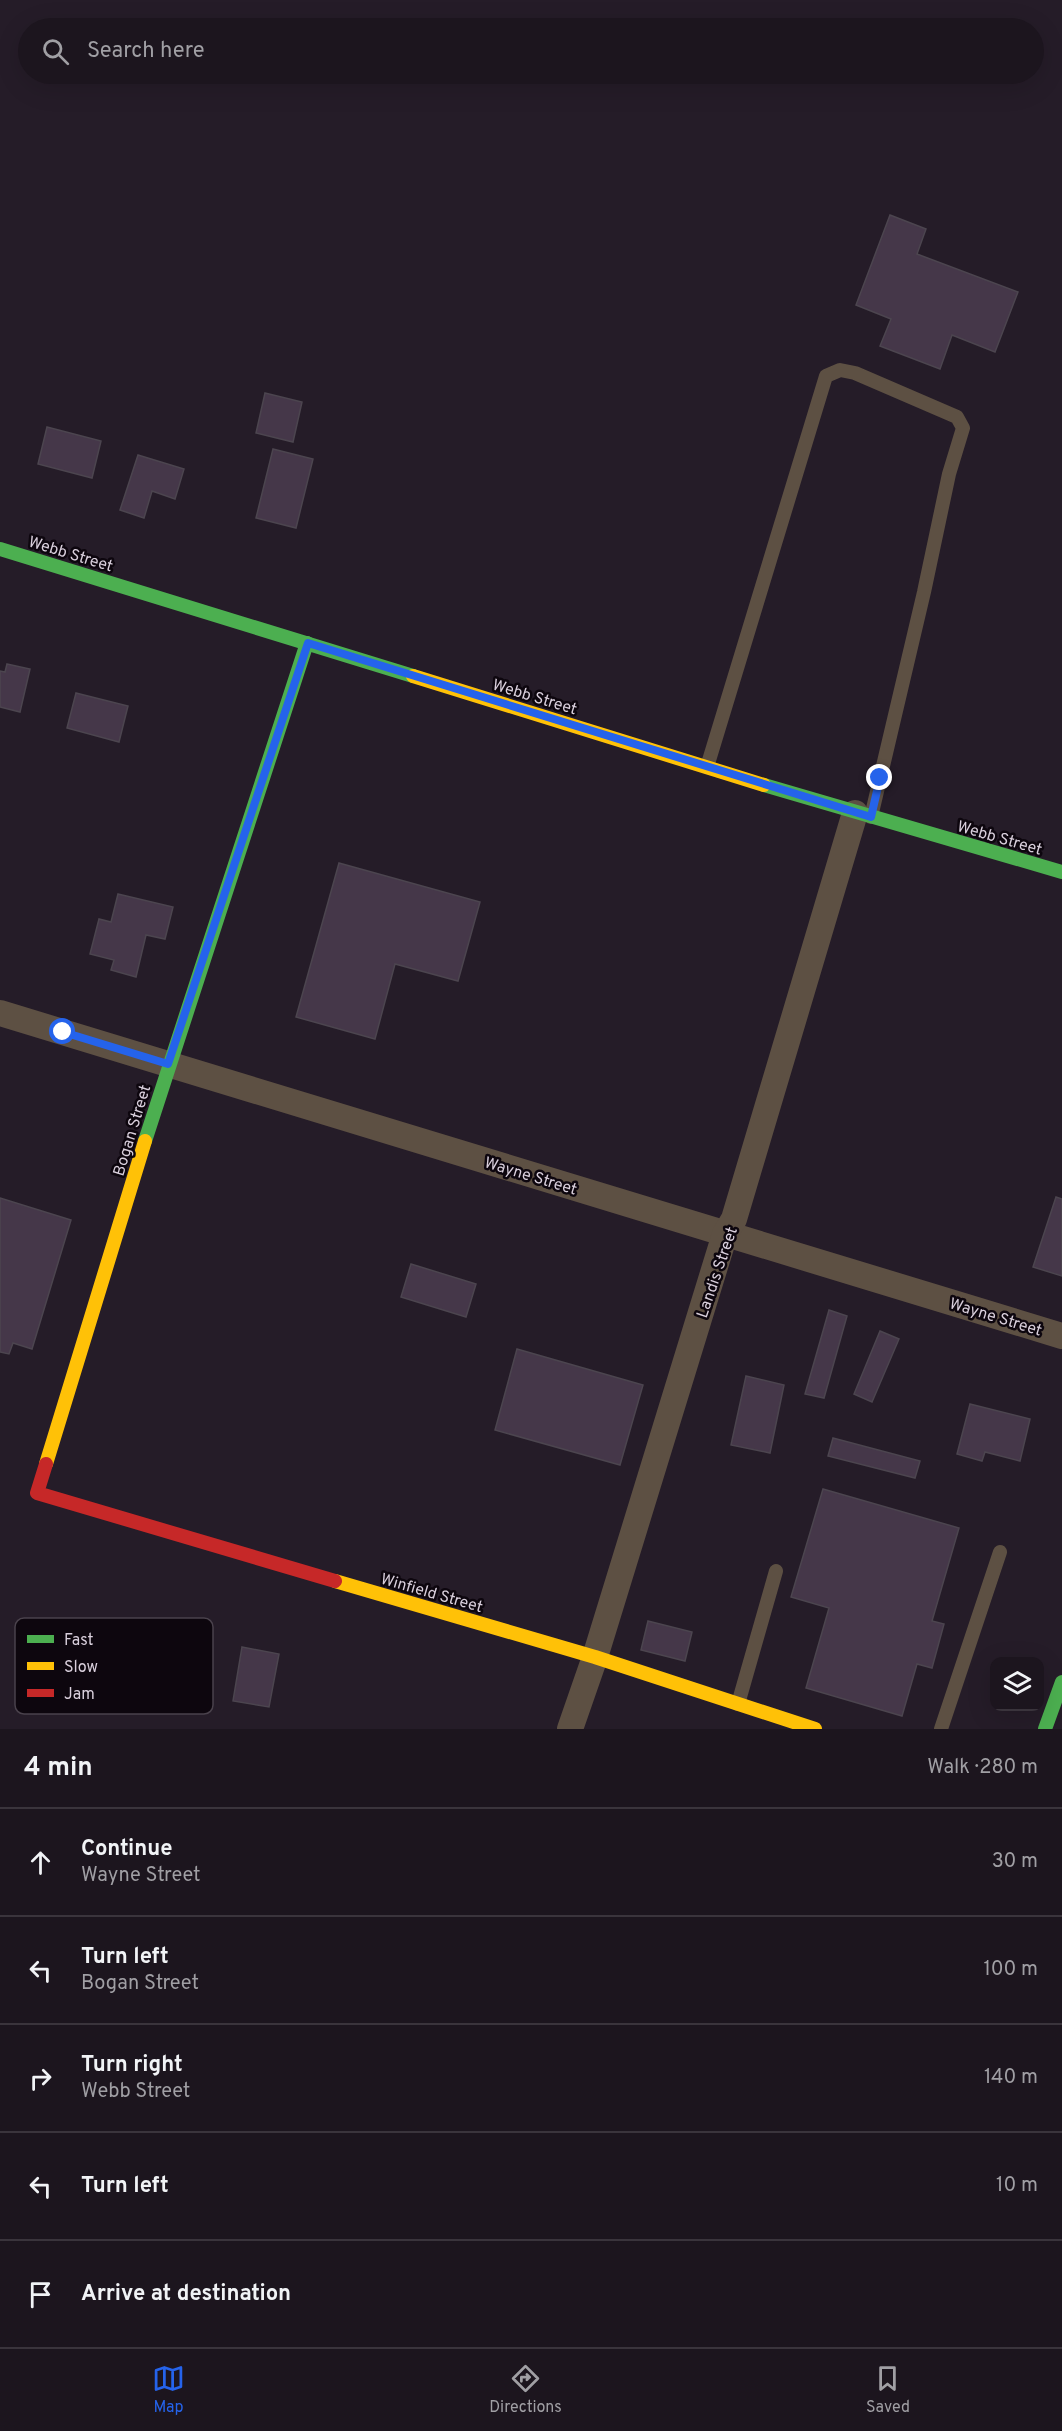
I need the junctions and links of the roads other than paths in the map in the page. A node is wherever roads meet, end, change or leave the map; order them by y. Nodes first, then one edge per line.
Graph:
1 (0, 549) edge
2 (308, 643) junction
3 (707, 767) junction
4 (863, 815) junction
5 (1062, 872) edge
6 (0, 1013) edge
7 (168, 1064) junction
8 (725, 1234) junction
9 (1062, 1336) edge
10 (37, 1493) joint
11 (1000, 1552) dead end
12 (776, 1571) dead end
13 (595, 1657) junction
14 (1062, 1682) edge
15 (738, 1704) junction
16 (570, 1729) edge
17 (815, 1729) edge
18 (941, 1729) edge
19 (1045, 1729) edge

1 - 2 street, Webb Street
2 - 3 street, Webb Street
2 - 7 street, Bogan Street
3 - 4 street, Webb Street
3 - 4 lane
4 - 5 street, Webb Street
4 - 8 street, Landis Street
6 - 7 street, Wayne Street
7 - 8 street, Wayne Street
7 - 10 street, Bogan Street
8 - 9 street, Wayne Street
8 - 13 street, Landis Street
10 - 13 street, Winfield Street
11 - 18 lane
12 - 15 lane
13 - 15 street, Winfield Street
13 - 16 street, Landis Street
14 - 19 street
15 - 17 street, Winfield Street

